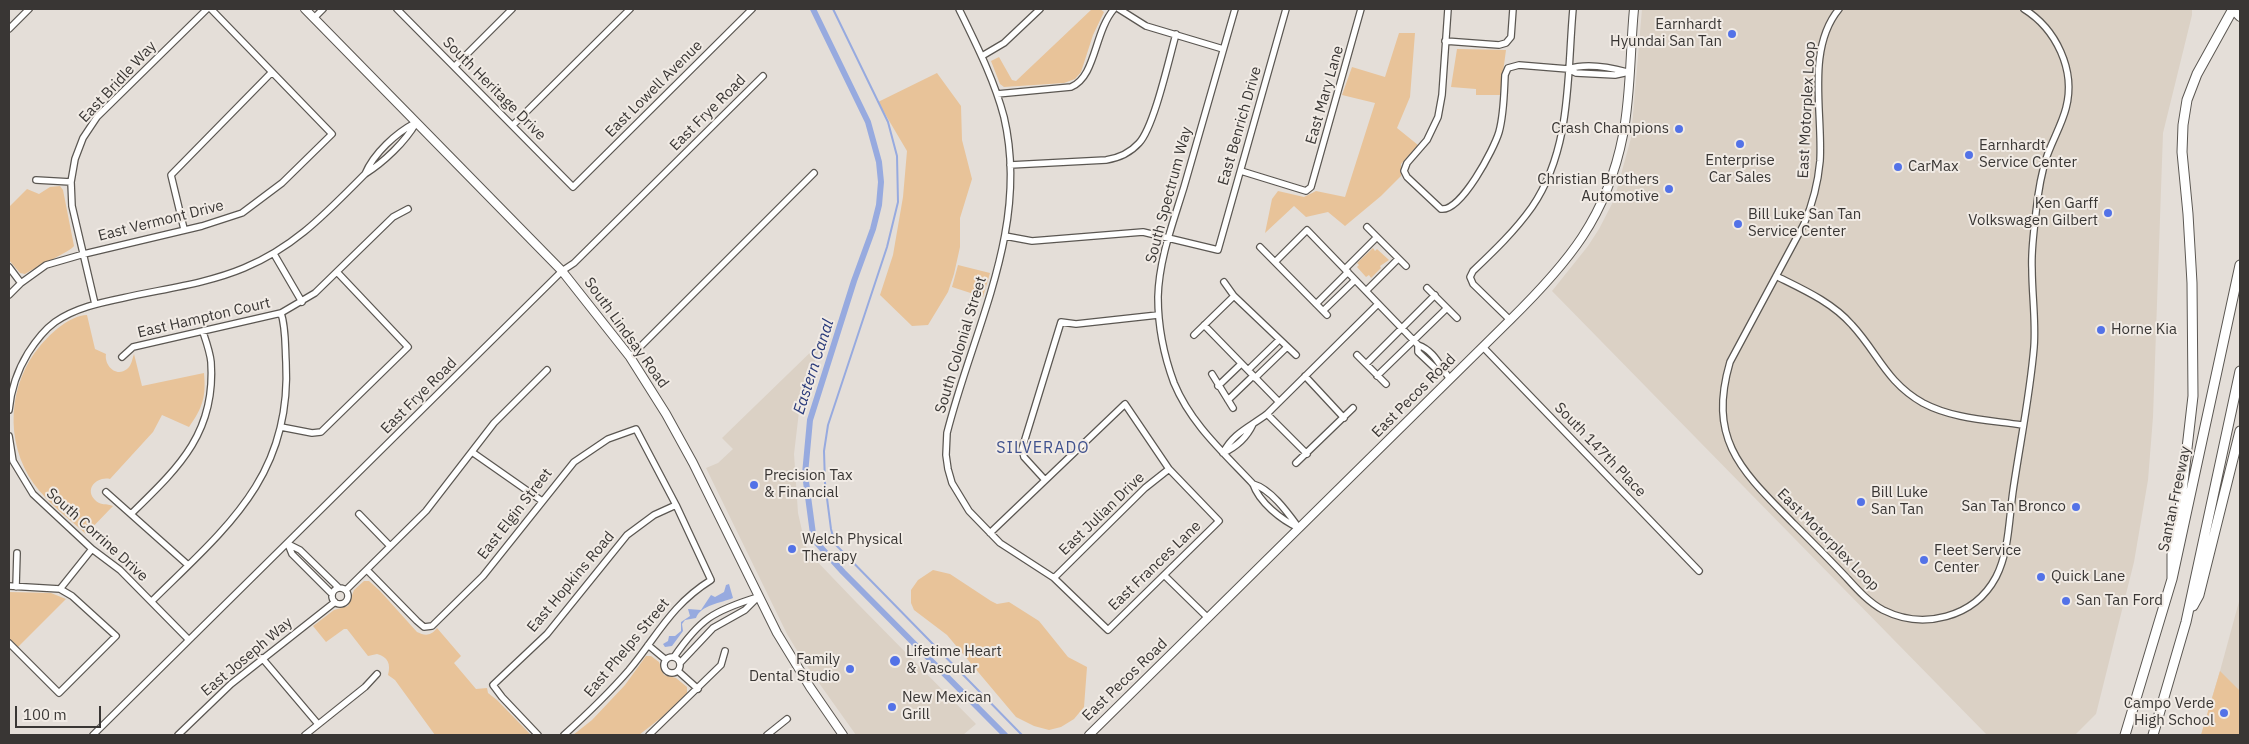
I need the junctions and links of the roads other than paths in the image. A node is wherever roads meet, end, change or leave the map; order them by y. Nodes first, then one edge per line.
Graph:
1 (29, 9) edge
2 (207, 9) edge
3 (211, 9) edge
4 (305, 9) edge
5 (322, 9) edge
6 (397, 9) edge
7 (512, 9) edge
8 (630, 9) edge
9 (752, 9) edge
10 (959, 9) edge
11 (1040, 9) edge
12 (1114, 9) edge
13 (1119, 9) edge
14 (1235, 9) edge
15 (1286, 9) edge
16 (1361, 9) edge
17 (1448, 9) edge
18 (1513, 9) edge
19 (1573, 9) edge
20 (1634, 9) edge
21 (1838, 9) edge
22 (2024, 9) edge
23 (2233, 9) edge
24 (2240, 17) edge
25 (314, 18) junction
26 (9, 28) edge
27 (1176, 34) junction
28 (1445, 41) junction
29 (1223, 49) junction
30 (982, 56) junction
31 (455, 66) junction
32 (1568, 69) junction
33 (1629, 72) junction
34 (271, 73) junction
35 (763, 76) dead end
36 (997, 94) junction
37 (416, 122) junction
38 (513, 125) junction
39 (1010, 165) junction
40 (1240, 171) junction
41 (814, 173) dead end
42 (36, 180) dead end
43 (71, 182) junction
44 (573, 187) joint
45 (408, 210) dead end
46 (1367, 227) dead end
47 (184, 229) junction
48 (1005, 236) junction
49 (1377, 237) junction
50 (1169, 238) junction
51 (1260, 248) dead end
52 (84, 254) junction
53 (274, 254) junction
54 (1398, 259) junction
55 (1275, 262) junction
56 (2240, 265) edge
57 (1406, 266) dead end
58 (9, 267) edge
59 (1346, 270) junction
60 (562, 271) junction
61 (337, 272) junction
62 (1776, 276) junction
63 (1355, 280) junction
64 (1224, 282) dead end
65 (21, 283) junction
66 (1427, 288) dead end
67 (1366, 291) junction
68 (9, 295) edge
69 (1435, 295) junction
70 (1234, 296) junction
71 (302, 302) junction
72 (95, 304) junction
73 (1316, 304) junction
74 (1378, 304) junction
75 (1447, 308) junction
76 (281, 313) junction
77 (1158, 315) junction
78 (1457, 318) dead end
79 (1510, 320) junction
80 (1204, 326) junction
81 (1402, 328) junction
82 (203, 332) junction
83 (1194, 335) dead end
84 (1279, 340) junction
85 (1416, 343) junction
86 (1483, 347) junction
87 (1286, 348) junction
88 (1296, 355) dead end
89 (1357, 355) dead end
90 (122, 357) dead end
91 (630, 357) junction
92 (1241, 364) junction
93 (1366, 364) junction
94 (547, 370) dead end
95 (1248, 370) junction
96 (2240, 372) edge
97 (1212, 374) dead end
98 (1305, 376) junction
99 (1377, 376) junction
100 (1254, 377) junction
101 (1450, 379) junction
102 (1386, 384) dead end
103 (1218, 386) junction
104 (10, 397) edge
105 (1228, 400) junction
106 (1279, 402) junction
107 (1233, 408) dead end
108 (1353, 408) dead end
109 (9, 410) edge
110 (1267, 414) junction
111 (1344, 418) junction
112 (2022, 425) junction
113 (281, 426) junction
114 (2240, 431) edge
115 (9, 436) edge
116 (472, 452) junction
117 (1223, 453) junction
118 (1307, 454) junction
119 (1296, 464) dead end
120 (1169, 469) junction
121 (1046, 480) junction
122 (106, 492) dead end
123 (542, 501) junction
124 (676, 505) junction
125 (132, 513) junction
126 (359, 514) dead end
127 (1299, 528) junction
128 (990, 533) junction
129 (288, 544) junction
130 (390, 546) junction
131 (92, 549) junction
132 (18, 553) dead end
133 (188, 565) junction
134 (367, 570) junction
135 (1699, 571) dead end
136 (1164, 575) junction
137 (1054, 578) junction
138 (2172, 579) junction
139 (9, 586) edge
140 (16, 587) junction
141 (339, 588) junction
142 (60, 589) junction
143 (346, 590) junction
144 (332, 594) junction
145 (758, 598) junction
146 (152, 601) junction
147 (335, 602) junction
148 (1208, 618) junction
149 (2186, 622) junction
150 (1108, 630) joint
151 (190, 640) junction
152 (9, 643) edge
153 (648, 645) junction
154 (725, 651) dead end
155 (262, 658) junction
156 (674, 658) junction
157 (666, 660) junction
158 (680, 663) junction
159 (678, 671) junction
160 (377, 674) dead end
161 (698, 689) junction
162 (787, 719) dead end
163 (318, 724) junction
164 (93, 735) edge
165 (178, 735) edge
166 (305, 735) edge
167 (538, 735) edge
168 (564, 735) edge
169 (649, 735) edge
170 (767, 735) edge
171 (844, 735) edge
172 (1089, 735) edge
173 (2125, 735) edge
174 (2153, 735) edge

1 - 26 street
2 - 43 street, East Bridle Way
3 - 34 street
4 - 25 main road, South Lindsay Road
5 - 25 street
6 - 31 street, South Heritage Drive
7 - 31 street
8 - 38 street
9 - 44 street, East Lowell Avenue
10 - 30 street, South Colonial Street
11 - 30 street
12 - 36 street
13 - 27 street
14 - 29 street, South Spectrum Way
15 - 40 street, East Benrich Drive
16 - 40 street, East Mary Lane
17 - 28 street
18 - 28 street
19 - 32 street
20 - 33 main road, East Pecos Road
21 - 62 street, East Motorplex Loop
22 - 112 street, East Motorplex Loop
23 - 24 main road
23 - 138 highway
25 - 37 main road, South Lindsay Road
27 - 29 street
27 - 39 street
28 - 32 street
29 - 50 street, South Spectrum Way
30 - 36 street, South Colonial Street
31 - 38 street, South Heritage Drive
32 - 33 street
32 - 79 street
33 - 79 main road, East Pecos Road
34 - 47 street
34 - 47 street, East Vermont Drive
35 - 60 street, East Frye Road
36 - 39 street, South Colonial Street
37 - 53 street
37 - 60 main road, South Lindsay Road
38 - 44 street, South Heritage Drive
39 - 48 street, South Colonial Street
40 - 50 street, East Benrich Drive
41 - 91 street
42 - 43 street
43 - 52 street, East Bridle Way
45 - 61 street, East Hampton Court
46 - 49 street
47 - 52 street, East Vermont Drive
48 - 50 street
48 - 128 street, South Colonial Street
49 - 54 street
49 - 59 street
50 - 77 street, South Spectrum Way
51 - 55 street
52 - 65 street, East Vermont Drive
52 - 72 street, East Bridle Way
53 - 71 street
53 - 72 street
54 - 57 street
54 - 67 street
55 - 59 street
55 - 73 street
56 - 138 highway, Santan Freeway
58 - 65 street
59 - 63 street
59 - 73 street
60 - 91 main road, South Lindsay Road
60 - 129 street, East Frye Road
61 - 71 street, East Hampton Court
61 - 113 street
62 - 112 street
62 - 112 street, East Motorplex Loop
63 - 67 street
63 - 73 street
64 - 70 street
65 - 68 street, East Vermont Drive
66 - 69 street
67 - 74 street
69 - 75 street
69 - 81 street
70 - 80 street
70 - 84 street
71 - 76 street, East Hampton Court
72 - 104 street
74 - 81 street
74 - 98 street
75 - 78 street
75 - 85 street
76 - 82 street, East Hampton Court
76 - 113 street
77 - 117 street, South Spectrum Way
77 - 121 street
79 - 86 main road, East Pecos Road
80 - 83 street
80 - 92 street
81 - 85 street
81 - 93 street
82 - 90 street, East Hampton Court
82 - 125 street
84 - 87 street
84 - 95 street
85 - 99 street
85 - 101 street
86 - 101 main road, East Pecos Road
86 - 135 street, South 147th Place
87 - 88 street
87 - 100 street
89 - 93 street
91 - 145 main road, South Lindsay Road
92 - 95 street
92 - 103 street
93 - 99 street
94 - 116 street, East Joseph Way
95 - 100 street
96 - 149 highway
97 - 103 street
98 - 106 street
98 - 111 street
99 - 102 street
100 - 105 street
100 - 106 street
101 - 127 main road, East Pecos Road
103 - 105 street
104 - 109 street
105 - 107 street
106 - 110 street
108 - 111 street
110 - 117 street
110 - 118 street
111 - 118 street
113 - 133 street
114 - 149 highway
115 - 131 street, South Corrine Drive
116 - 123 street
116 - 130 street, East Joseph Way
117 - 127 street, South Spectrum Way
118 - 119 street
120 - 121 street
120 - 136 street, East Frances Lane
120 - 137 street, East Julian Drive
121 - 128 street
122 - 125 street
123 - 124 street, East Elgin Street
123 - 134 street, East Elgin Street
124 - 153 street, East Phelps Street
124 - 167 street, East Hopkins Road
125 - 133 street
126 - 130 street
127 - 148 main road, East Pecos Road
128 - 137 street, South Colonial Street
129 - 141 street
129 - 144 street
129 - 151 street, East Frye Road
130 - 134 street, East Joseph Way
131 - 142 street
131 - 146 street, South Corrine Drive
132 - 140 street
133 - 146 street
134 - 143 street, East Joseph Way
136 - 148 street
136 - 150 street, East Frances Lane
137 - 150 street, South Colonial Street
138 - 173 highway, Santan Freeway
139 - 140 street
140 - 142 street
141 - 143 street
141 - 144 street
142 - 152 street
143 - 147 street, East Joseph Way
144 - 147 street
145 - 156 street
145 - 158 street
145 - 171 main road, South Lindsay Road
146 - 151 street, South Corrine Drive
147 - 155 street, East Joseph Way
148 - 172 main road, East Pecos Road
149 - 174 highway
151 - 164 street, East Frye Road
153 - 157 street
153 - 168 street, East Phelps Street
154 - 161 street
155 - 163 street
155 - 165 street, East Joseph Way
156 - 157 street
156 - 158 street
157 - 159 street
158 - 159 street
159 - 161 street
160 - 163 street
161 - 169 street
162 - 170 street
163 - 166 street

